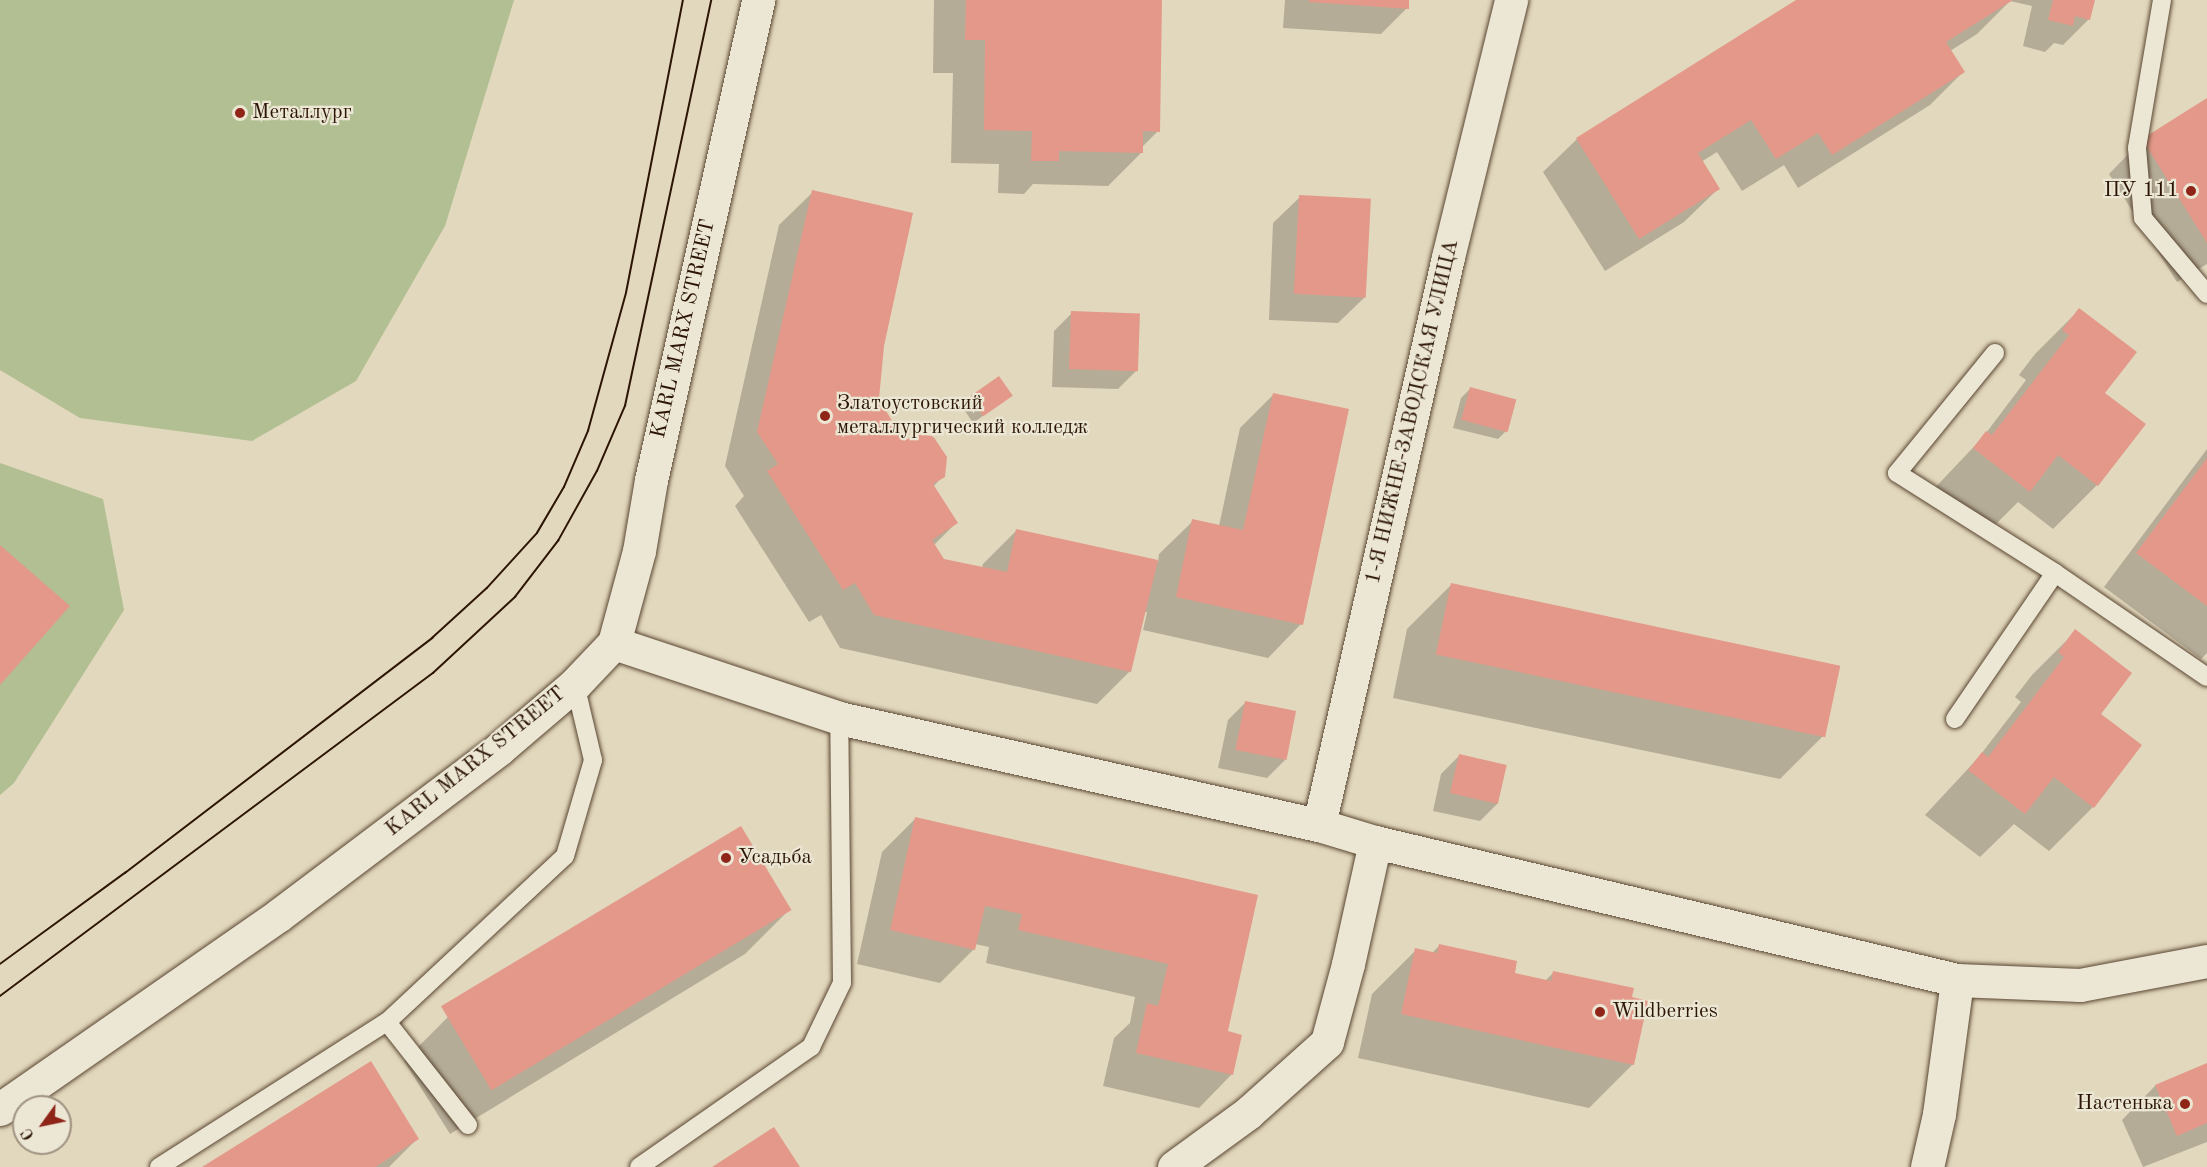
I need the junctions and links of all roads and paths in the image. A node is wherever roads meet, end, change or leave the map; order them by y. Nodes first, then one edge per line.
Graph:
1 (758, 0) edge
2 (1511, 0) edge
3 (2162, 0) edge
4 (2207, 294) edge
5 (1995, 352) dead end
6 (2055, 573) junction
7 (614, 643) junction
8 (2207, 677) edge
9 (575, 684) junction
10 (839, 718) junction
11 (1955, 719) dead end
12 (1319, 825) junction
13 (1375, 842) junction
14 (2207, 961) edge
15 (1957, 980) junction
16 (387, 1022) junction
17 (0, 1109) edge
18 (468, 1125) dead end
19 (159, 1167) edge
20 (639, 1167) edge
21 (1174, 1167) edge
22 (1927, 1167) edge

1 - 7 main road, KARL MARX STREET
2 - 12 main road, 1-Я НИЖНЕ-ЗАВОДСКАЯ УЛИЦА
3 - 4 lane
5 - 6 lane
6 - 8 lane
6 - 11 lane
7 - 9 main road, KARL MARX STREET
7 - 10 main road
9 - 16 lane
9 - 17 main road, KARL MARX STREET
10 - 12 main road
10 - 20 lane
12 - 13 main road
13 - 15 main road
13 - 21 main road
14 - 15 main road
15 - 22 main road
16 - 18 lane
16 - 19 lane

